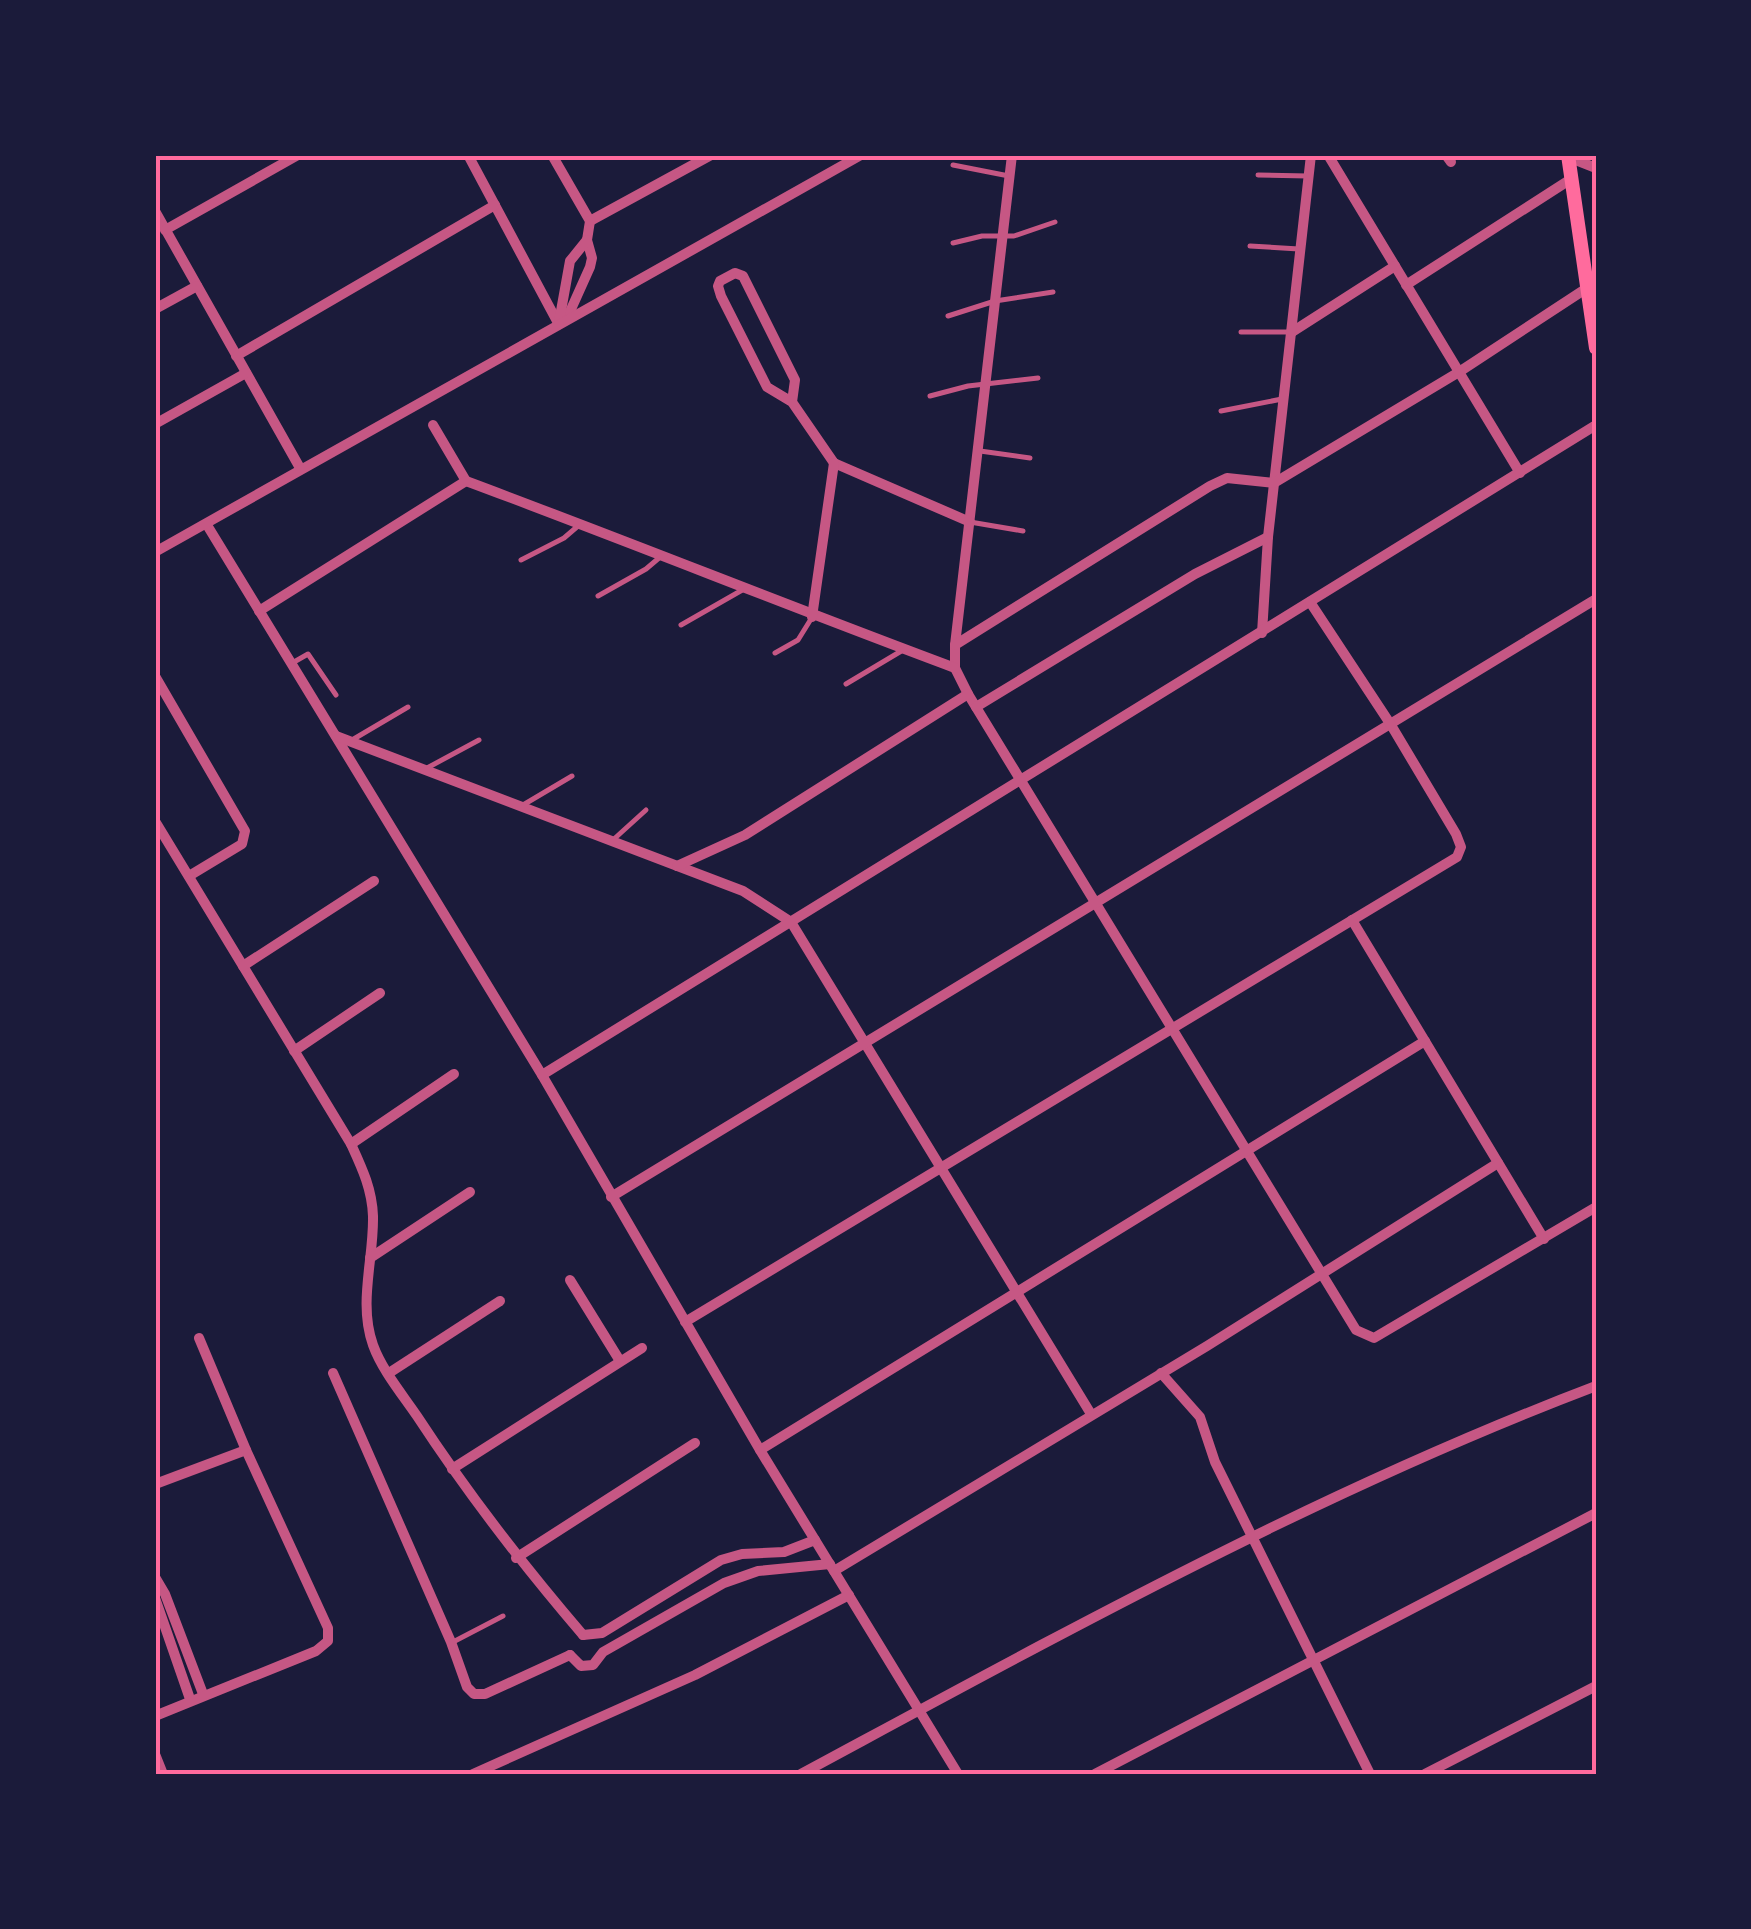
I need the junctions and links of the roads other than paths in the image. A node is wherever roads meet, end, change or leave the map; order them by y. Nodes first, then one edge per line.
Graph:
1 (298, 155) edge
2 (468, 155) edge
3 (552, 155) edge
4 (711, 155) edge
5 (861, 155) edge
6 (1012, 155) edge
7 (1311, 155) edge
8 (1328, 155) edge
9 (1568, 156) edge
10 (953, 165) dead end
11 (1596, 168) edge
12 (1258, 175) dead end
13 (1010, 176) junction
14 (1308, 176) junction
15 (1572, 179) junction
16 (495, 206) junction
17 (155, 211) edge
18 (590, 222) junction
19 (1055, 222) dead end
20 (165, 230) junction
21 (1002, 236) junction
22 (587, 240) junction
23 (952, 243) dead end
24 (1250, 246) dead end
25 (1299, 249) junction
26 (1395, 266) junction
27 (1406, 285) junction
28 (197, 286) junction
29 (1587, 288) junction
30 (1052, 292) dead end
31 (995, 301) junction
32 (155, 309) edge
33 (948, 316) dead end
34 (563, 320) junction
35 (1241, 332) dead end
36 (1292, 332) junction
37 (1596, 348) edge
38 (236, 356) junction
39 (1459, 372) junction
40 (246, 373) junction
41 (1038, 378) dead end
42 (984, 384) junction
43 (930, 396) dead end
44 (1284, 398) junction
45 (792, 402) junction
46 (1221, 410) dead end
47 (155, 424) edge
48 (433, 425) dead end
49 (1596, 425) edge
50 (977, 450) junction
51 (1030, 458) dead end
52 (834, 464) junction
53 (300, 468) junction
54 (1520, 473) junction
55 (466, 481) junction
56 (1274, 484) junction
57 (970, 522) junction
58 (581, 524) junction
59 (207, 525) junction
60 (1023, 530) dead end
61 (1268, 536) junction
62 (155, 552) edge
63 (663, 554) junction
64 (521, 560) dead end
65 (747, 587) junction
66 (598, 596) dead end
67 (1596, 599) edge
68 (1310, 602) junction
69 (259, 611) junction
70 (812, 616) junction
71 (681, 625) dead end
72 (1262, 634) junction
73 (955, 646) junction
74 (904, 649) junction
75 (775, 653) dead end
76 (291, 664) junction
77 (955, 668) junction
78 (155, 676) edge
79 (846, 684) dead end
80 (968, 694) junction
81 (336, 696) dead end
82 (408, 707) dead end
83 (976, 708) junction
84 (1391, 725) junction
85 (336, 736) junction
86 (478, 740) dead end
87 (350, 742) junction
88 (424, 770) junction
89 (572, 776) dead end
90 (1020, 780) junction
91 (520, 806) junction
92 (646, 810) dead end
93 (155, 821) edge
94 (612, 842) junction
95 (676, 866) junction
96 (189, 876) junction
97 (374, 881) dead end
98 (1095, 904) junction
99 (1352, 920) junction
100 (791, 922) junction
101 (243, 966) junction
102 (380, 993) dead end
103 (1172, 1029) junction
104 (1426, 1042) junction
105 (864, 1044) junction
106 (294, 1051) junction
107 (454, 1074) dead end
108 (542, 1075) junction
109 (350, 1144) junction
110 (1246, 1151) junction
111 (1498, 1163) junction
112 (941, 1169) junction
113 (470, 1192) dead end
114 (611, 1197) junction
115 (1596, 1207) edge
116 (1544, 1239) junction
117 (370, 1258) junction
118 (1322, 1274) junction
119 (570, 1280) dead end
120 (1016, 1293) junction
121 (500, 1301) dead end
122 (685, 1322) junction
123 (199, 1338) dead end
124 (642, 1348) dead end
125 (620, 1361) junction
126 (1161, 1372) junction
127 (333, 1373) dead end
128 (389, 1373) junction
129 (1596, 1386) edge
130 (1091, 1414) junction
131 (695, 1443) dead end
132 (246, 1450) junction
133 (760, 1450) junction
134 (452, 1469) junction
135 (158, 1483) dead end
136 (1596, 1513) edge
137 (1251, 1535) junction
138 (815, 1540) junction
139 (742, 1554) junction
140 (516, 1558) junction
141 (832, 1568) junction
142 (746, 1575) junction
143 (155, 1577) edge
144 (849, 1595) junction
145 (155, 1598) edge
146 (504, 1616) dead end
147 (583, 1635) junction
148 (451, 1642) junction
149 (573, 1660) junction
150 (1313, 1663) junction
151 (1596, 1686) edge
152 (203, 1694) junction
153 (190, 1700) junction
154 (920, 1710) junction
155 (155, 1716) edge
156 (155, 1754) edge
157 (163, 1774) edge
158 (473, 1774) edge
159 (801, 1774) edge
160 (958, 1774) edge
161 (1095, 1774) edge
162 (1370, 1774) edge
163 (1425, 1774) edge

1 - 20 street
2 - 16 street
3 - 18 street
4 - 18 street
5 - 34 street
6 - 13 street
7 - 14 street
8 - 26 street
9 - 11 street
9 - 15 main road
10 - 13 lane
12 - 14 lane
13 - 21 street
14 - 25 street
15 - 27 street
15 - 29 main road
16 - 34 street
16 - 38 street
17 - 20 street
18 - 22 street
19 - 21 lane
20 - 28 street
21 - 23 lane
21 - 31 street
22 - 34 street
22 - 34 street
24 - 25 lane
25 - 36 street
26 - 27 street
26 - 36 street
27 - 39 street
28 - 32 street
28 - 38 street
29 - 37 main road
29 - 39 street
30 - 31 lane
31 - 33 lane
31 - 42 street
34 - 53 street
35 - 36 lane
36 - 44 street
38 - 40 street
39 - 54 street
39 - 56 street
40 - 47 street
40 - 53 street
41 - 42 lane
42 - 43 lane
42 - 50 street
44 - 46 lane
44 - 56 street
45 - 45 street
45 - 52 street
48 - 55 street
49 - 54 street
50 - 51 lane
50 - 57 street
52 - 57 street
52 - 70 street
53 - 59 street
54 - 68 street
55 - 58 street
55 - 69 street
56 - 61 street
56 - 73 street
57 - 60 lane
57 - 73 street
58 - 63 street
58 - 64 lane
59 - 62 street
59 - 69 street
61 - 72 street
61 - 83 street
63 - 65 street
63 - 66 lane
65 - 70 street
65 - 71 lane
67 - 84 street
68 - 72 street
68 - 84 street
69 - 76 street
70 - 74 street
70 - 75 lane
72 - 90 street
73 - 77 street
74 - 77 street
74 - 79 lane
76 - 81 lane
76 - 85 street
77 - 80 street
78 - 96 street
80 - 83 street
80 - 95 street
82 - 87 lane
83 - 90 street
84 - 98 street
84 - 99 street
85 - 87 street
85 - 108 street
86 - 88 lane
87 - 88 street
88 - 91 street
89 - 91 lane
90 - 98 street
90 - 100 street
91 - 94 street
92 - 94 lane
93 - 96 street
94 - 95 street
95 - 100 street
96 - 101 street
97 - 101 street
98 - 103 street
98 - 105 street
99 - 103 street
99 - 104 street
100 - 105 street
100 - 108 street
101 - 106 street
102 - 106 street
103 - 110 street
103 - 112 street
104 - 110 street
104 - 111 street
105 - 112 street
105 - 114 street
106 - 109 street
107 - 109 street
108 - 114 street
109 - 117 street
110 - 118 street
110 - 120 street
111 - 116 street
111 - 118 street
112 - 120 street
112 - 122 street
113 - 117 street
114 - 122 street
115 - 116 street
116 - 118 street
117 - 128 street
118 - 126 street
119 - 125 street
120 - 130 street
120 - 133 street
121 - 128 street
122 - 133 street
123 - 132 street
124 - 125 street
125 - 134 street
126 - 130 street
126 - 137 street
127 - 148 street
128 - 134 street
129 - 137 street
130 - 141 street
131 - 140 street
132 - 135 street
132 - 152 street
133 - 138 street
134 - 140 street
136 - 150 street
137 - 150 street
137 - 154 street
138 - 139 street
138 - 141 street
139 - 142 street
139 - 147 street
140 - 147 street
141 - 142 street
141 - 144 street
142 - 149 street
143 - 152 street
144 - 154 street
144 - 158 street
145 - 153 street
146 - 148 lane
147 - 149 street
148 - 149 street
150 - 161 street
150 - 162 street
151 - 163 street
152 - 153 street
153 - 155 street
154 - 159 street
154 - 160 street
156 - 157 street

